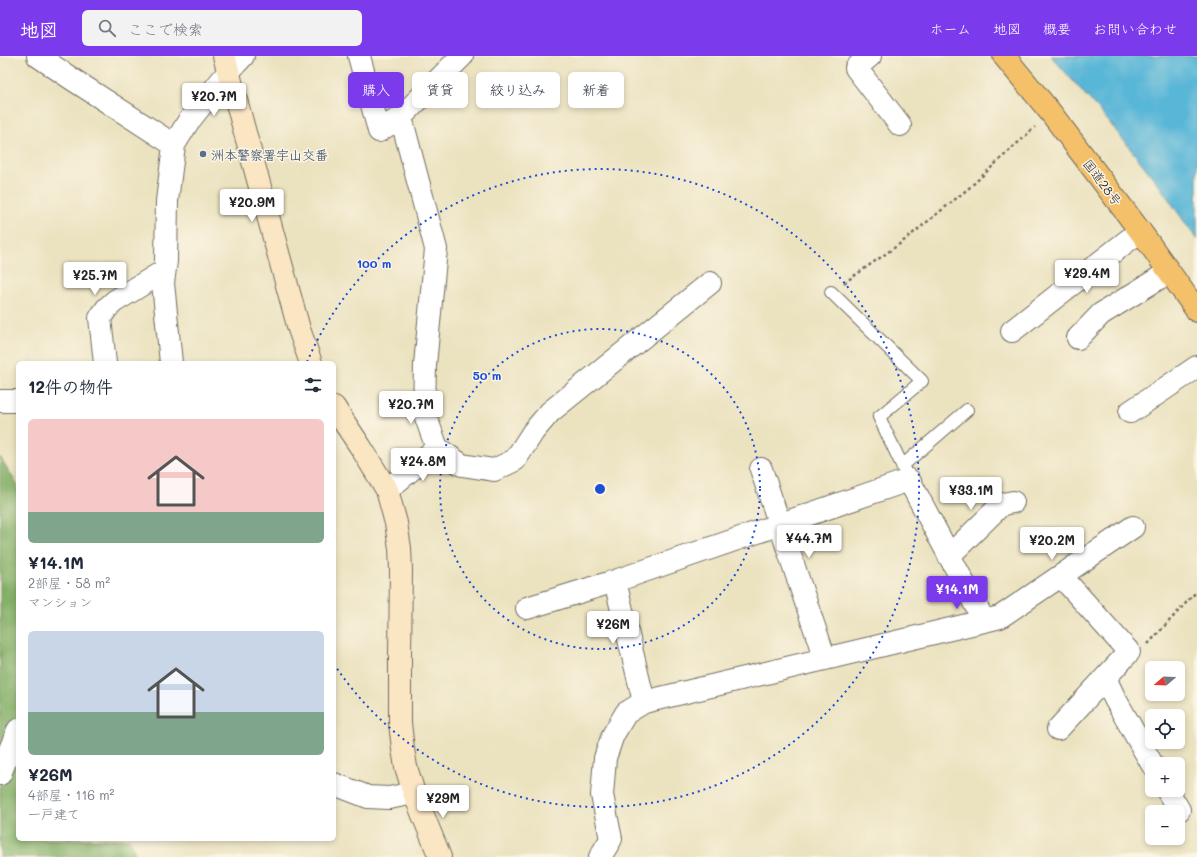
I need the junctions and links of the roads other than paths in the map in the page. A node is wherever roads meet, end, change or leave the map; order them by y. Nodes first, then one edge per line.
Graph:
1 (38, 56) edge
2 (359, 56) edge
3 (462, 56) edge
4 (870, 56) edge
5 (1004, 56) edge
6 (232, 61) edge
7 (401, 117) junction
8 (900, 125) dead end
9 (174, 145) junction
10 (1140, 231) junction
11 (164, 270) junction
12 (1169, 272) junction
13 (710, 283) dead end
14 (831, 292) road end
15 (1197, 311) edge
16 (1012, 331) dead end
17 (1078, 338) dead end
18 (105, 361) edge
19 (171, 361) edge
20 (310, 361) edge
21 (1197, 367) edge
22 (0, 401) edge
23 (16, 401) edge
24 (336, 410) edge
25 (967, 410) dead end
26 (1130, 412) dead end
27 (437, 448) junction
28 (761, 469) dead end
29 (906, 473) junction
30 (387, 490) junction
31 (1013, 502) dead end
32 (779, 524) junction
33 (1133, 527) dead end
34 (949, 556) junction
35 (1061, 576) junction
36 (615, 581) junction
37 (527, 608) dead end
38 (984, 621) junction
39 (825, 659) junction
40 (1105, 678) junction
41 (644, 702) junction
42 (1058, 729) dead end
43 (16, 735) edge
44 (1148, 757) edge
45 (0, 774) edge
46 (336, 785) edge
47 (414, 793) junction
48 (440, 857) edge
49 (600, 857) edge

1 - 9 street
2 - 7 street
3 - 7 street
4 - 8 street
5 - 10 highway, 国道28号
6 - 9 street
6 - 20 street
7 - 27 street
9 - 11 street
10 - 12 highway, 国道28号
10 - 16 street
11 - 18 street
11 - 19 street
12 - 15 highway, 国道28号
12 - 17 street
13 - 27 street
14 - 29 lane
21 - 26 street
22 - 23 street
24 - 30 street
25 - 29 lane
27 - 30 street
28 - 32 street
29 - 32 street
29 - 34 street
30 - 47 street
31 - 34 street
32 - 36 street
32 - 39 street
33 - 35 street
34 - 38 street
35 - 38 street
35 - 40 street
36 - 37 street
36 - 41 street
38 - 39 street
39 - 41 street
40 - 42 street
40 - 44 street
41 - 49 street
43 - 45 street
46 - 47 street
47 - 48 street

